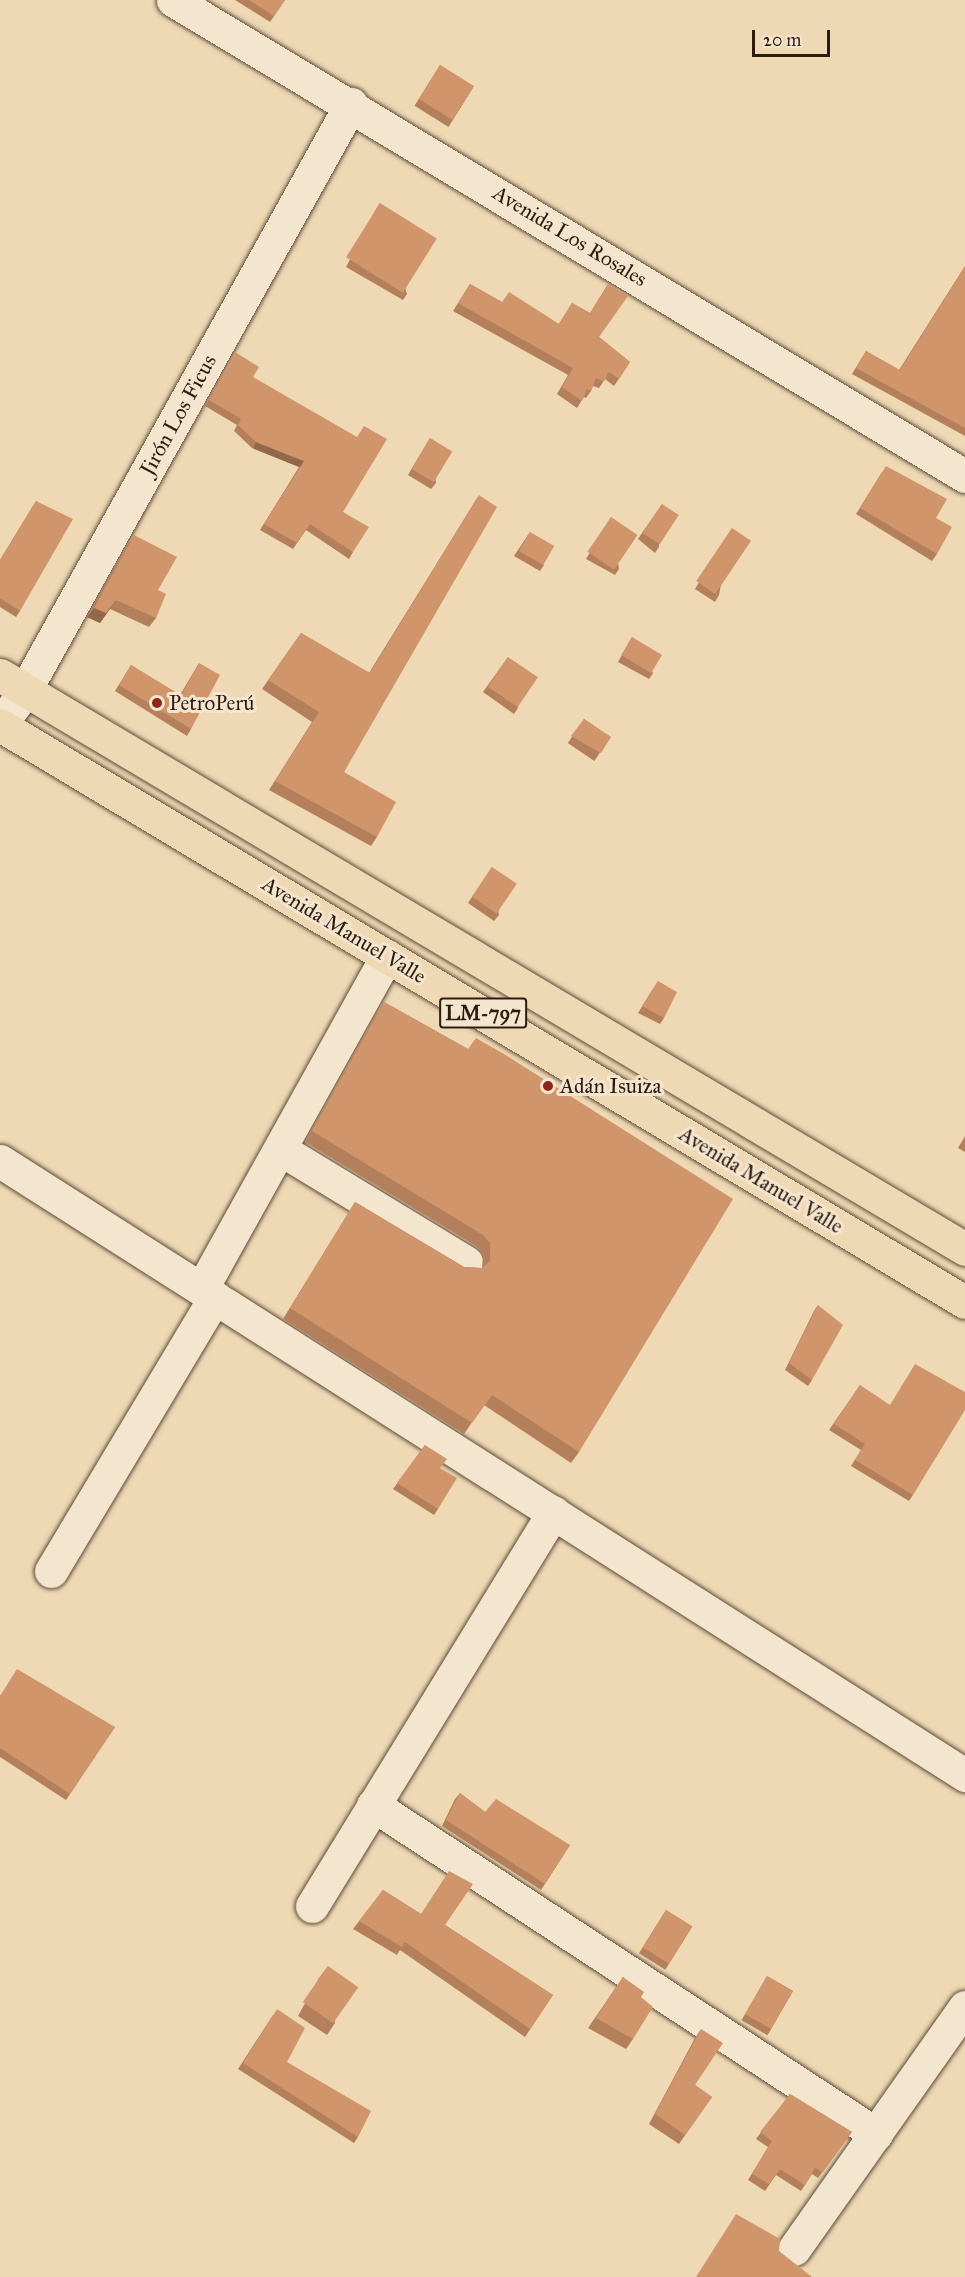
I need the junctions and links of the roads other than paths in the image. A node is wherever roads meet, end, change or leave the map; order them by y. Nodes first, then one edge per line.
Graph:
1 (173, 0) edge
2 (351, 104) junction
3 (965, 476) edge
4 (12, 684) edge
5 (0, 725) edge
6 (387, 956) junction
7 (280, 1149) junction
8 (0, 1161) edge
9 (965, 1249) edge
10 (466, 1262) dead end
11 (209, 1292) junction
12 (965, 1302) edge
13 (553, 1512) junction
14 (51, 1572) dead end
15 (965, 1775) edge
16 (373, 1805) junction
17 (312, 1906) dead end
18 (965, 2007) edge
19 (876, 2133) junction
20 (794, 2249) dead end

1 - 2 street, Avenida Los Rosales
2 - 3 street, Avenida Los Rosales
2 - 4 street, Jirón Los Ficus
4 - 5 street, Jirón Los Ficus
4 - 9 main road, Avenida Manuel Valle / LM-797
5 - 6 main road, Avenida Manuel Valle / LM-797
6 - 7 street
6 - 12 main road, Avenida Manuel Valle / LM-797
7 - 10 street
7 - 11 street
8 - 11 street
11 - 13 street
11 - 14 street
13 - 15 street
13 - 16 street
16 - 17 street
16 - 19 street
18 - 19 street
19 - 20 street

